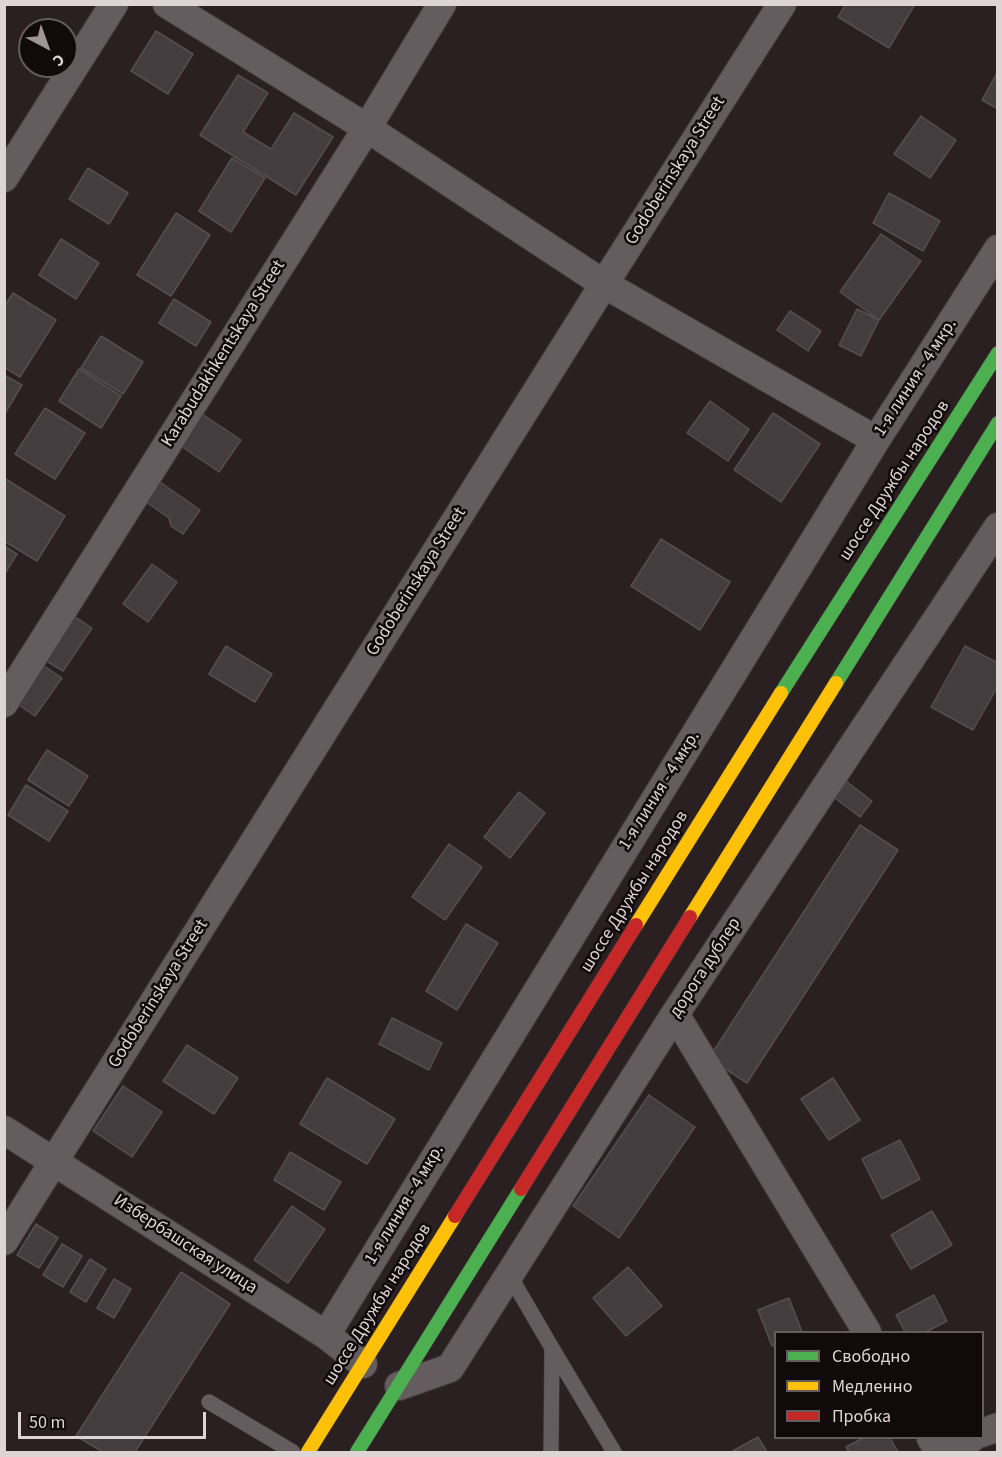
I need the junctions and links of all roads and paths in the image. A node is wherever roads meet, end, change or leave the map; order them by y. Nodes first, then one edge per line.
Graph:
1 (114, 4) edge
2 (167, 4) edge
3 (442, 4) edge
4 (782, 4) edge
5 (367, 128) junction
6 (4, 178) edge
7 (998, 249) edge
8 (604, 284) junction
9 (998, 354) edge
10 (998, 423) edge
11 (876, 440) junction
12 (995, 535) edge
13 (4, 703) edge
14 (675, 1014) junction
15 (4, 1130) edge
16 (54, 1160) junction
17 (4, 1241) edge
18 (510, 1276) junction
19 (866, 1331) edge
20 (326, 1335) junction
21 (552, 1348) junction
22 (367, 1367) junction
23 (395, 1384) junction
24 (209, 1402) dead end
25 (965, 1439) edge
26 (937, 1447) edge
27 (293, 1452) edge
28 (308, 1452) edge
29 (357, 1452) edge
30 (551, 1452) edge
31 (614, 1452) edge

1 - 6 street
2 - 5 street
3 - 5 street, Karabudakhkentskaya Street
4 - 8 street, Godoberinskaya Street
5 - 8 street
5 - 13 street, Karabudakhkentskaya Street
7 - 11 street, 1-я линия - 4 мкр.
8 - 11 street
8 - 16 street, Godoberinskaya Street
9 - 22 main road, шоссе Дружбы народов
10 - 23 main road
11 - 20 street, 1-я линия - 4 мкр.
12 - 14 street, дорога дублер
14 - 18 street, дорога дублер
14 - 19 street
15 - 16 street, Избербашская улица
16 - 17 street, Godoberinskaya Street
16 - 20 street, Избербашская улица
18 - 21 lane
18 - 23 street, дорога дублер
20 - 22 street, Избербашская улица
21 - 30 lane
21 - 31 lane
22 - 28 main road, шоссе Дружбы народов
23 - 29 main road
24 - 27 lane
25 - 26 street

